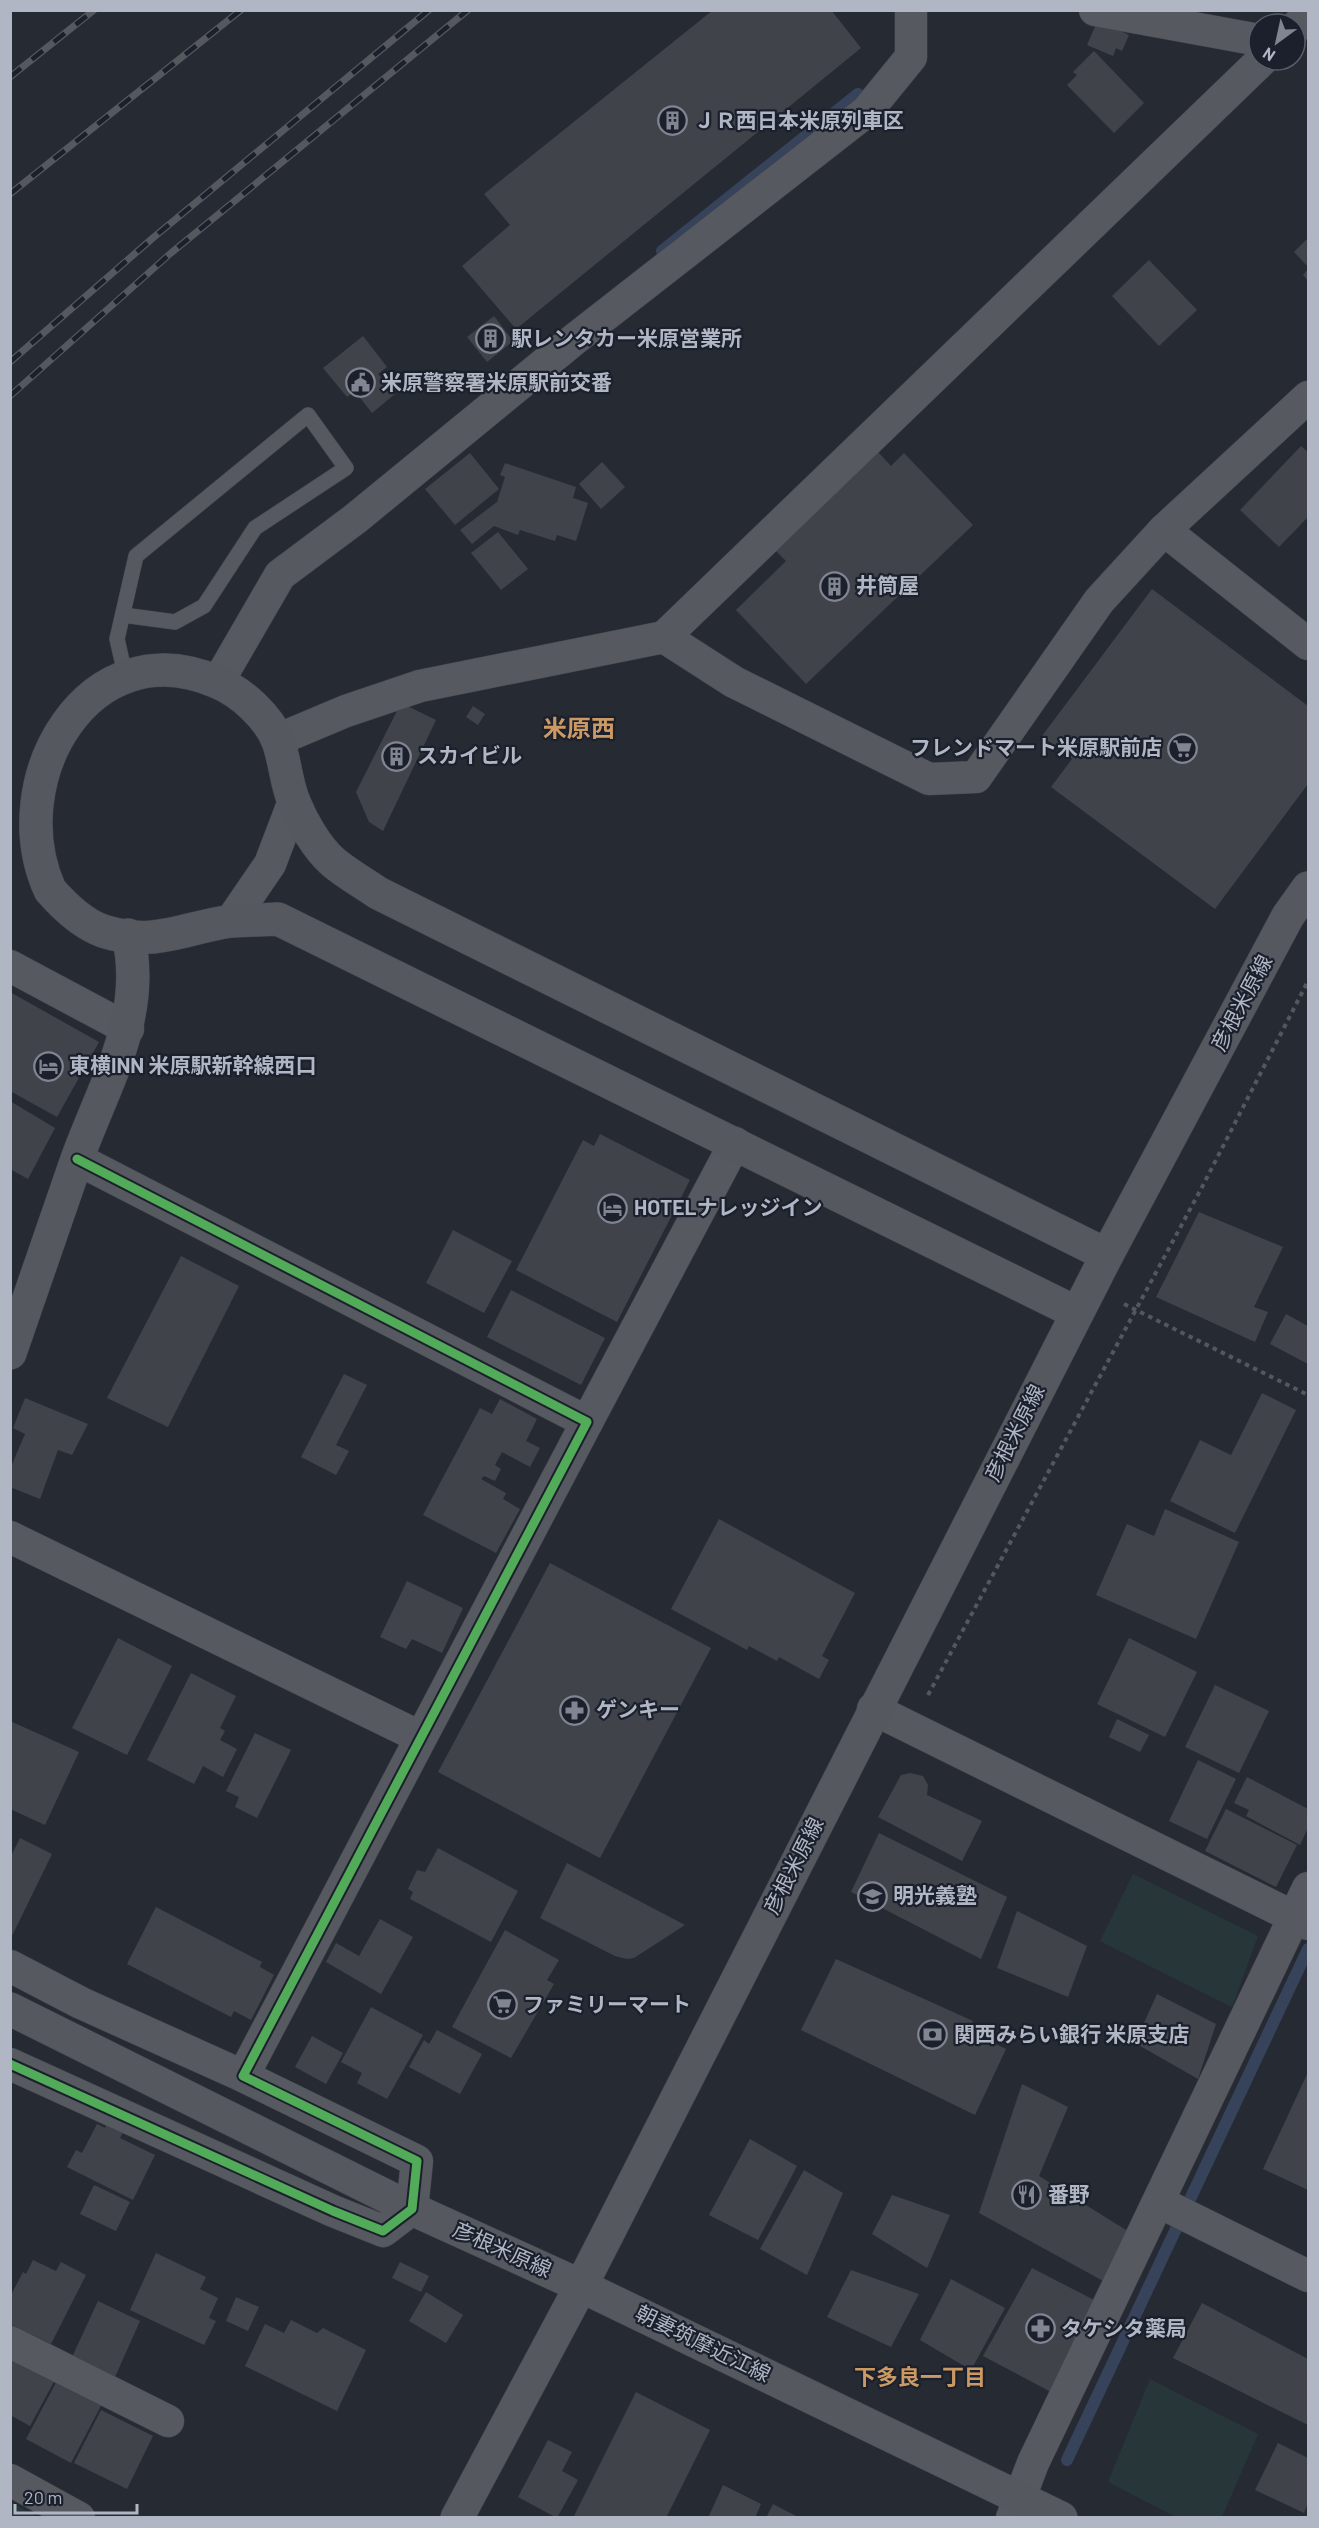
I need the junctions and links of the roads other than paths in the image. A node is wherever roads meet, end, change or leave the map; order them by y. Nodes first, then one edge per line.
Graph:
1 (911, 10) edge
2 (1095, 10) edge
3 (1247, 38) edge
4 (1250, 72) edge
5 (1308, 397) edge
6 (1164, 530) junction
7 (123, 615) junction
8 (664, 637) junction
9 (1308, 644) edge
10 (125, 674) junction
11 (218, 682) junction
12 (277, 740) junction
13 (294, 801) junction
14 (1308, 888) edge
15 (231, 921) junction
16 (128, 935) junction
17 (10, 966) edge
18 (128, 1029) junction
19 (735, 1143) junction
20 (77, 1159) junction
21 (1107, 1255) junction
22 (1084, 1300) junction
23 (10, 1353) edge
24 (587, 1422) junction
25 (10, 1537) edge
26 (873, 1709) junction
27 (420, 1737) junction
28 (1308, 1888) edge
29 (1303, 1922) edge
30 (10, 1966) edge
31 (10, 2009) edge
32 (10, 2064) edge
33 (243, 2076) junction
34 (412, 2209) junction
35 (1176, 2211) junction
36 (1308, 2276) edge
37 (581, 2286) junction
38 (10, 2342) edge
39 (168, 2421) dead end
40 (10, 2480) edge
41 (1016, 2507) edge
42 (79, 2517) edge
43 (457, 2517) edge
44 (1061, 2517) edge

1 - 11 street
2 - 3 street
4 - 8 street
5 - 6 street
6 - 8 street
6 - 9 street
7 - 7 lane
7 - 10 lane
8 - 12 street
10 - 11 street
10 - 16 street
11 - 12 street
12 - 13 street
13 - 15 street
13 - 21 street
14 - 21 street, 彦根米原線
15 - 16 street
15 - 19 street
16 - 18 street
17 - 18 street
18 - 20 street
19 - 22 street
19 - 24 street
20 - 23 street
20 - 24 street
21 - 22 street, 彦根米原線
22 - 26 street, 彦根米原線
24 - 27 street
25 - 27 street
26 - 29 street
26 - 37 street, 彦根米原線
27 - 33 street
28 - 29 street
29 - 35 street
30 - 33 street
31 - 34 street, 彦根米原線
32 - 34 street
33 - 34 street
34 - 37 street, 彦根米原線
35 - 36 street
35 - 41 street
37 - 41 street, 朝妻筑摩近江線
37 - 43 street
38 - 39 street
40 - 42 street
41 - 44 street, 朝妻筑摩近江線

